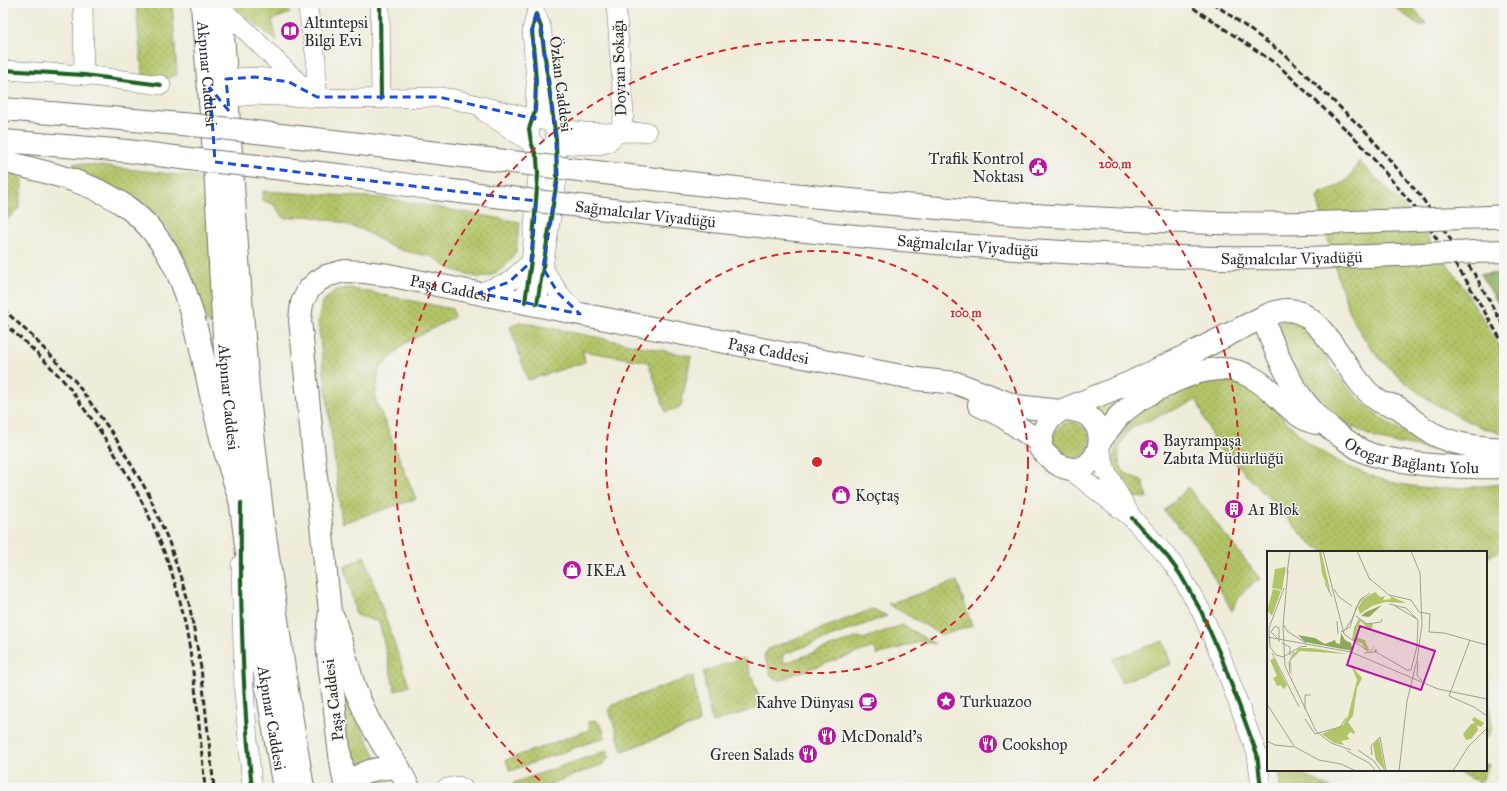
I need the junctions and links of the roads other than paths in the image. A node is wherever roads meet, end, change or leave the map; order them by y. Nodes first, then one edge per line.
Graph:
1 (83, 3) edge
2 (307, 3) edge
3 (380, 3) edge
4 (616, 3) edge
5 (215, 5) edge
6 (536, 9) edge
7 (3, 70) edge
8 (84, 75) junction
9 (161, 85) dead end
10 (221, 88) junction
11 (311, 93) junction
12 (381, 99) junction
13 (474, 104) junction
14 (3, 109) edge
15 (534, 119) junction
16 (554, 126) junction
17 (619, 132) junction
18 (647, 132) dead end
19 (3, 141) edge
20 (531, 142) junction
21 (556, 144) junction
22 (3, 161) edge
23 (1497, 216) edge
24 (1503, 251) edge
25 (537, 265) junction
26 (479, 293) junction
27 (531, 303) junction
28 (580, 314) junction
29 (1263, 316) junction
30 (917, 379) junction
31 (1063, 410) junction
32 (1327, 425) junction
33 (1041, 443) junction
34 (1099, 444) junction
35 (1504, 449) edge
36 (1504, 468) edge
37 (1069, 469) junction
38 (241, 503) junction
39 (1132, 518) junction
40 (330, 612) junction
41 (277, 693) junction
42 (399, 768) junction
43 (252, 788) edge
44 (284, 788) edge
45 (303, 788) edge
46 (346, 788) edge
47 (409, 788) edge
48 (446, 788) edge
49 (463, 788) edge
50 (1261, 788) edge

1 - 8 street
2 - 11 street
3 - 12 street
4 - 17 street, Doyran Sokağı
5 - 10 main road, Akpınar Caddesi
5 - 11 street
6 - 15 street, Özkan Caddesi
6 - 16 street, Özkan Caddesi
7 - 8 street
8 - 9 street
10 - 11 street
10 - 38 main road, Akpınar Caddesi
10 - 41 main road, Akpınar Caddesi
11 - 12 street
12 - 13 street
13 - 15 street
13 - 20 street
14 - 23 main road, Sağmalcılar Viyadüğü, bridge
15 - 16 street
15 - 20 street, Özkan Caddesi
16 - 17 street
16 - 21 street, Özkan Caddesi
17 - 18 street
17 - 21 street
19 - 24 main road, Sağmalcılar Viyadüğü, bridge
20 - 21 street
20 - 25 street
21 - 25 street, Özkan Caddesi
22 - 38 main road
25 - 26 street
25 - 27 street
25 - 28 street
26 - 27 main road, Paşa Caddesi
26 - 40 main road, Paşa Caddesi
27 - 28 main road, Paşa Caddesi
28 - 30 main road, Paşa Caddesi
29 - 31 main road, Otogar Bağlantı Yolu
29 - 32 main road, Otogar Bağlantı Yolu
29 - 35 main road, Otogar Bağlantı Yolu
30 - 31 main road, Paşa Caddesi
30 - 33 main road, Paşa Caddesi
31 - 33 main road
31 - 34 main road
32 - 34 main road
32 - 36 main road, Otogar Bağlantı Yolu
33 - 37 main road
34 - 37 main road
34 - 39 street
37 - 39 street
38 - 41 main road, Akpınar Caddesi
38 - 43 street
39 - 50 street
40 - 42 main road, Paşa Caddesi
40 - 46 main road, Paşa Caddesi
41 - 44 main road, Akpınar Caddesi
41 - 45 main road, Akpınar Caddesi
42 - 46 main road
42 - 47 main road, Paşa Caddesi
48 - 49 street

